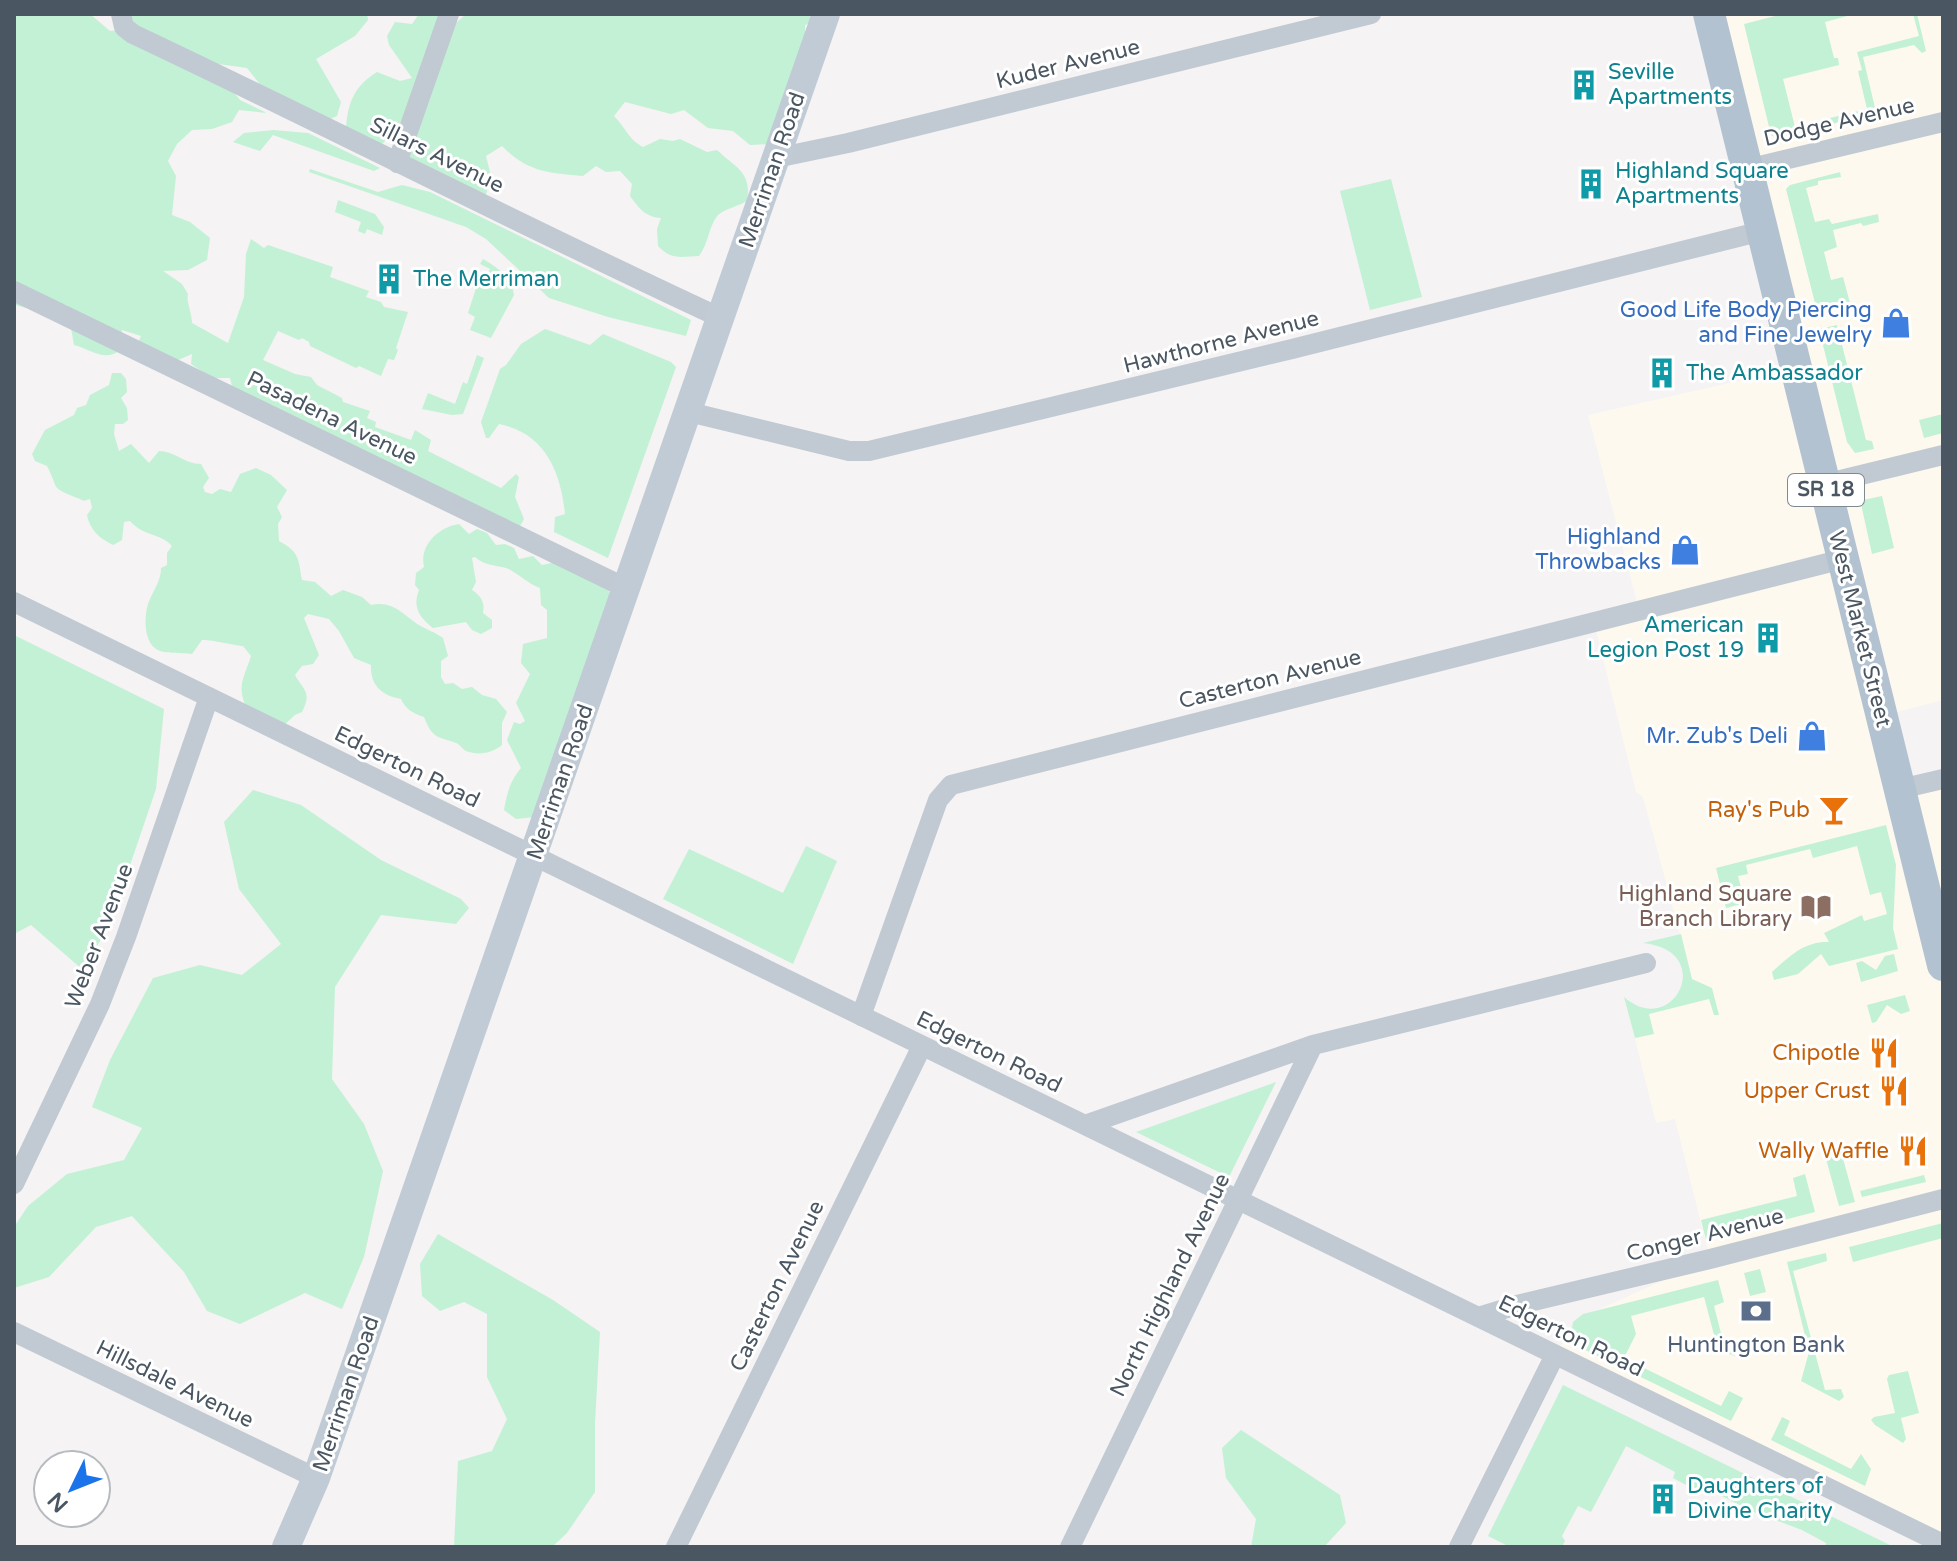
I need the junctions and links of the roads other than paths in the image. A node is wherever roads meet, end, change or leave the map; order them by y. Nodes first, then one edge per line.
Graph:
1 (121, 14) edge
2 (449, 14) edge
3 (826, 14) edge
4 (1371, 14) edge
5 (1709, 14) edge
6 (1943, 122) edge
7 (776, 158) junction
8 (397, 163) junction
9 (1747, 169) junction
10 (1762, 231) junction
11 (14, 291) edge
12 (721, 318) junction
13 (689, 412) junction
14 (1943, 455) edge
15 (1824, 484) junction
16 (1843, 559) junction
17 (628, 589) junction
18 (14, 602) edge
19 (209, 697) junction
20 (1943, 779) edge
21 (1900, 789) junction
22 (534, 856) junction
23 (1646, 963) dead end
24 (1943, 965) edge
25 (861, 1016) junction
26 (1313, 1045) junction
27 (922, 1046) junction
28 (1085, 1125) junction
29 (14, 1184) edge
30 (1943, 1199) edge
31 (1238, 1200) junction
32 (1478, 1317) junction
33 (14, 1332) edge
34 (1555, 1355) junction
35 (316, 1478) junction
36 (1943, 1544) edge
37 (286, 1547) edge
38 (676, 1547) edge
39 (1070, 1547) edge
40 (1459, 1547) edge

1 - 8 street, Sillars Avenue
2 - 8 street
3 - 7 main road, Merriman Road
4 - 7 street, Kuder Avenue
5 - 9 main road, West Market Street / SR 18
6 - 9 street, Dodge Avenue
7 - 12 main road, Merriman Road
8 - 12 street, Sillars Avenue
9 - 10 main road, West Market Street / SR 18
10 - 13 street, Hawthorne Avenue
10 - 15 main road, West Market Street / SR 18
11 - 17 street, Pasadena Avenue
12 - 13 main road, Merriman Road
13 - 17 main road, Merriman Road
14 - 15 street
15 - 16 main road, West Market Street / SR 18
16 - 21 main road, West Market Street / SR 18
16 - 25 street, Casterton Avenue
17 - 22 main road, Merriman Road
18 - 19 street, Edgerton Road
19 - 22 street, Edgerton Road
19 - 29 street, Weber Avenue
20 - 21 street
21 - 24 main road, West Market Street / SR 18
22 - 25 street, Edgerton Road
22 - 35 main road, Merriman Road
23 - 26 street
25 - 27 street, Edgerton Road
26 - 28 street
26 - 31 street, North Highland Avenue
27 - 28 street, Edgerton Road
27 - 38 street, Casterton Avenue
28 - 31 street, Edgerton Road
30 - 32 street, Conger Avenue
31 - 32 street, Edgerton Road
31 - 39 street, North Highland Avenue
32 - 34 street, Edgerton Road
33 - 35 street, Hillsdale Avenue
34 - 36 street, Edgerton Road
34 - 40 street
35 - 37 main road, Merriman Road

